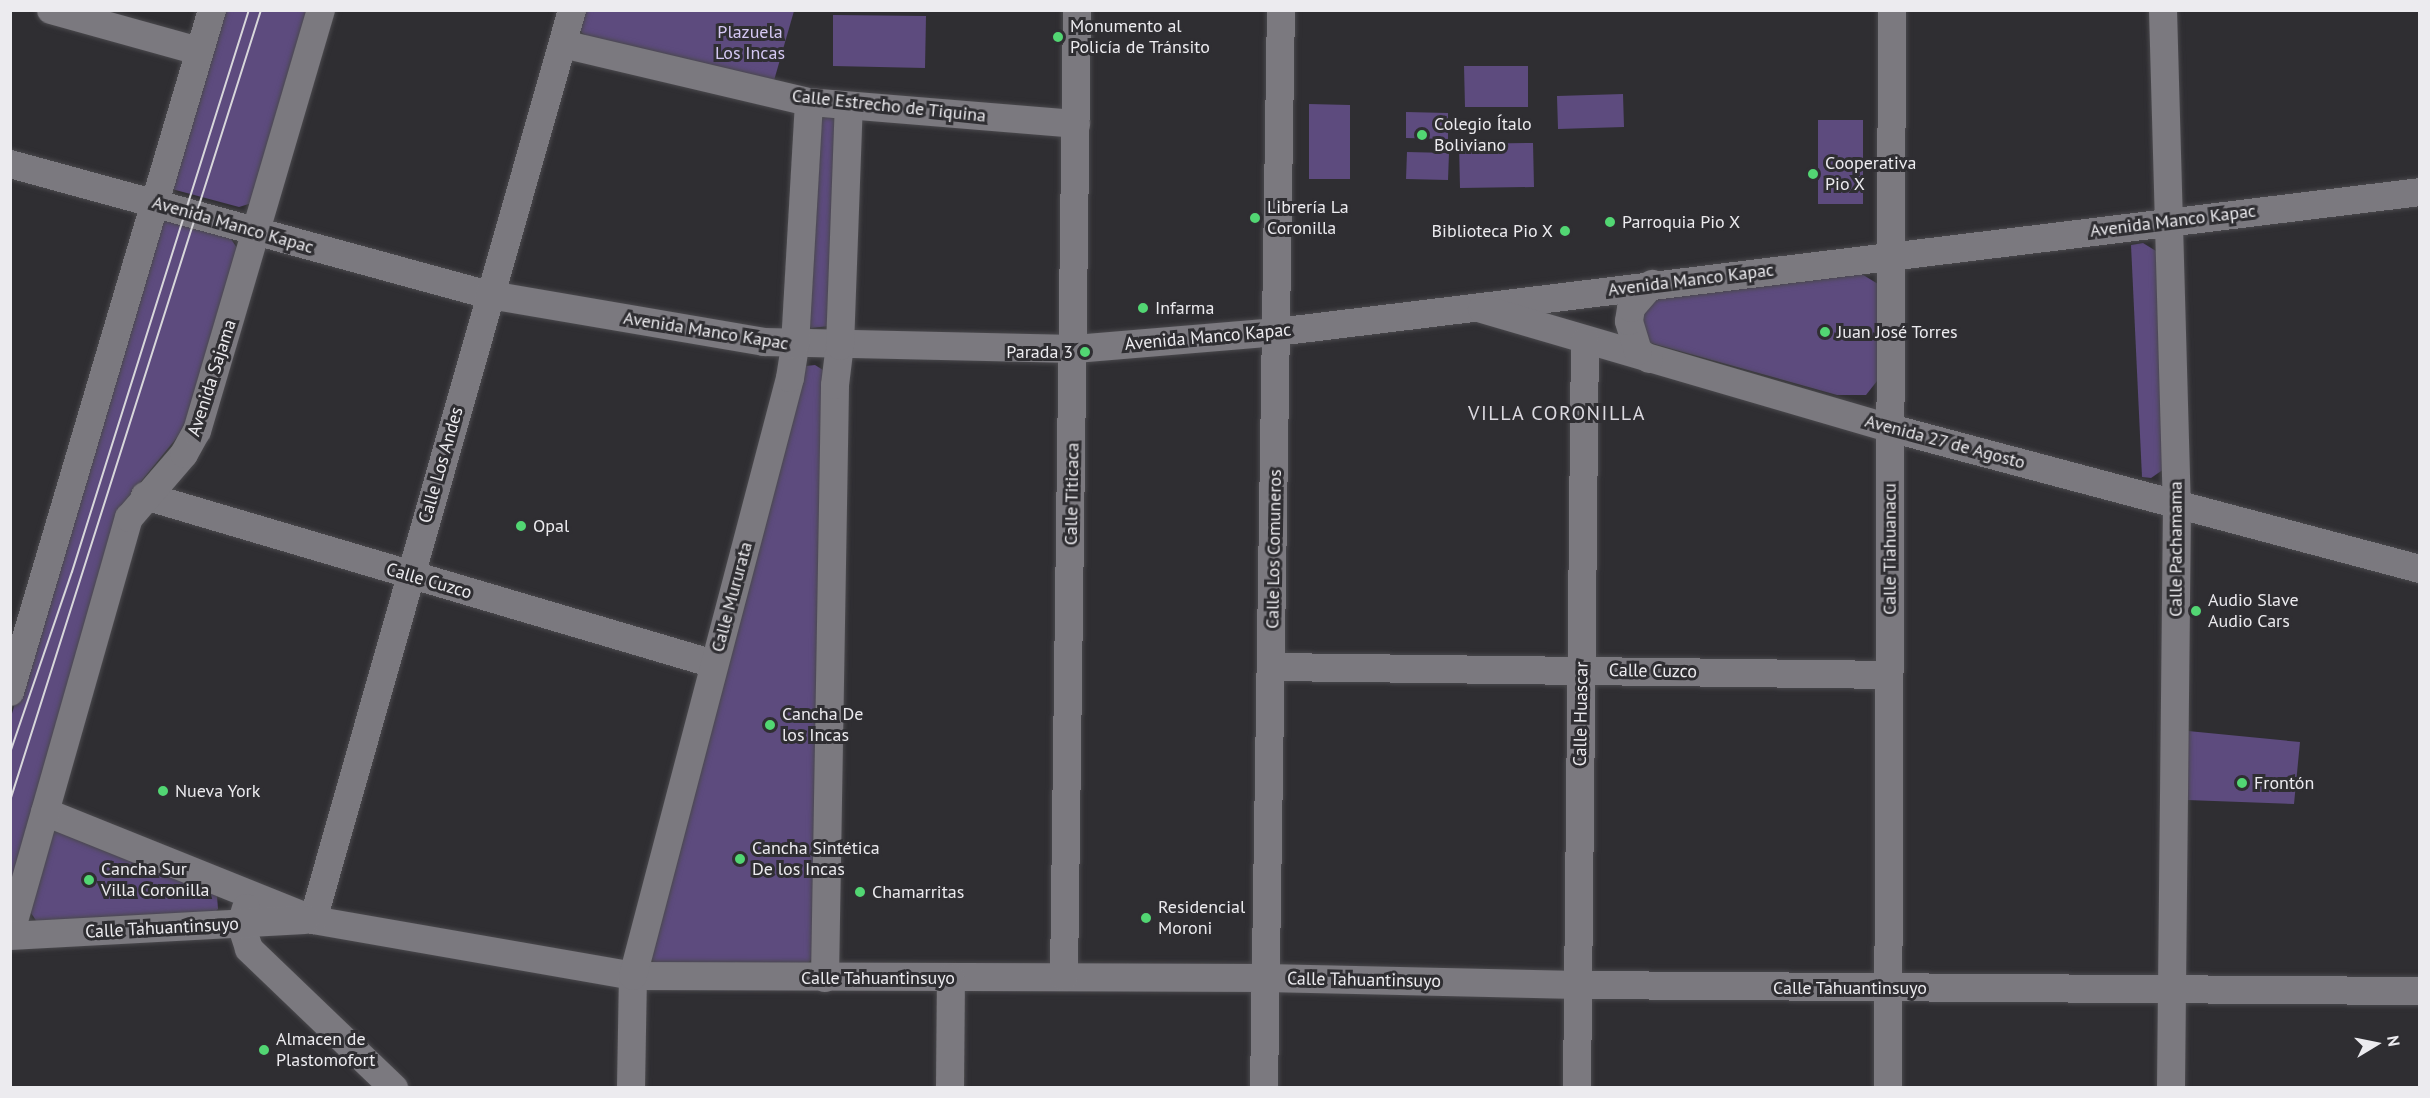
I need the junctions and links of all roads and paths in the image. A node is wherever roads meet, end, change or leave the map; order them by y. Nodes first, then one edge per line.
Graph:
1 (51, 10) edge
2 (212, 10) edge
3 (321, 10) edge
4 (573, 10) edge
5 (1077, 10) edge
6 (1281, 10) edge
7 (1892, 10) edge
8 (2163, 10) edge
9 (563, 44) junction
10 (199, 51) junction
11 (809, 102) junction
12 (849, 106) junction
13 (1076, 124) junction
14 (10, 164) edge
15 (2420, 192) edge
16 (153, 202) junction
17 (2169, 222) junction
18 (258, 231) junction
19 (1890, 256) junction
20 (1652, 284) junction
21 (490, 295) junction
22 (1474, 306) junction
23 (1277, 332) junction
24 (1585, 341) junction
25 (795, 345) junction
26 (840, 346) junction
27 (1075, 349) junction
28 (1649, 359) junction
29 (1890, 428) junction
30 (145, 496) junction
31 (2177, 504) junction
32 (2420, 569) edge
33 (409, 575) junction
34 (714, 663) junction
35 (1273, 666) junction
36 (1581, 670) junction
37 (1889, 675) junction
38 (10, 692) edge
39 (45, 812) junction
40 (250, 895) junction
41 (313, 920) junction
42 (242, 924) junction
43 (10, 936) edge
44 (633, 976) junction
45 (1064, 976) junction
46 (825, 978) junction
47 (951, 978) junction
48 (1266, 978) junction
49 (1578, 985) junction
50 (1888, 988) junction
51 (2170, 988) junction
52 (2420, 992) edge
53 (394, 1088) edge
54 (631, 1088) edge
55 (950, 1088) edge
56 (1264, 1088) edge
57 (1577, 1088) edge
58 (1888, 1088) edge
59 (2171, 1088) edge

1 - 10 street
2 - 10 street
3 - 18 street, Avenida Sajama
4 - 9 street, Calle Los Andes
5 - 13 street, Calle Titicaca
6 - 23 street, Calle Los Comuneros
7 - 19 street, Calle Tiahuanacu
8 - 17 street, Calle Pachamama
9 - 11 street, Calle Estrecho de Tiquina
9 - 21 street, Calle Los Andes
10 - 16 street
11 - 12 street, Calle Estrecho de Tiquina
11 - 25 street, Calle Mururata
12 - 13 street, Calle Estrecho de Tiquina
12 - 26 street
13 - 27 street, Calle Titicaca
14 - 16 street, Avenida Manco Kapac
15 - 17 street, Avenida Manco Kapac
16 - 18 street, Avenida Manco Kapac
16 - 38 street
17 - 19 street, Avenida Manco Kapac
17 - 31 street, Calle Pachamama
18 - 21 street, Avenida Manco Kapac
18 - 30 street, Avenida Sajama
19 - 20 street, Avenida Manco Kapac
19 - 29 street, Calle Tiahuanacu
20 - 22 street, Avenida Manco Kapac
20 - 28 street
21 - 25 street, Avenida Manco Kapac
21 - 33 street, Calle Los Andes
22 - 23 street, Avenida Manco Kapac
22 - 24 street, Avenida 27 de Agosto
23 - 27 street, Avenida Manco Kapac
23 - 35 street, Calle Los Comuneros
24 - 28 street, Avenida 27 de Agosto
24 - 36 street, Calle Huascar
25 - 26 street, Avenida Manco Kapac
25 - 34 street, Calle Mururata
26 - 27 street, Avenida Manco Kapac
26 - 46 street
27 - 45 street, Calle Titicaca
28 - 29 street, Avenida 27 de Agosto
29 - 31 street, Avenida 27 de Agosto
29 - 37 street, Calle Tiahuanacu
30 - 33 street, Calle Cuzco
30 - 39 street, Avenida Sajama
31 - 32 street, Avenida 27 de Agosto
31 - 51 street, Calle Pachamama
33 - 34 street, Calle Cuzco
33 - 41 street, Calle Los Andes
34 - 44 street, Calle Mururata
35 - 36 street, Calle Cuzco
35 - 48 street, Calle Los Comuneros
36 - 37 street, Calle Cuzco
36 - 49 street, Calle Huascar
37 - 50 street, Calle Tiahuanacu
39 - 40 street, Calle Tahuantinsuyo
39 - 43 street, Avenida Sajama
40 - 41 street, Calle Tahuantinsuyo
40 - 42 street
41 - 42 street, Calle Tahuantinsuyo
41 - 44 street, Calle Tahuantinsuyo
42 - 43 street, Calle Tahuantinsuyo
42 - 53 street
44 - 46 street, Calle Tahuantinsuyo
44 - 54 street, Calle Mururata
45 - 47 street, Calle Tahuantinsuyo
45 - 48 street, Calle Tahuantinsuyo
46 - 47 street, Calle Tahuantinsuyo
47 - 55 street
48 - 49 street, Calle Tahuantinsuyo
48 - 56 street, Calle Los Comuneros
49 - 50 street, Calle Tahuantinsuyo
49 - 57 street, Calle Huascar
50 - 51 street, Calle Tahuantinsuyo
50 - 58 street, Calle Tiahuanacu
51 - 52 street, Calle Tahuantinsuyo
51 - 59 street, Calle Pachamama

